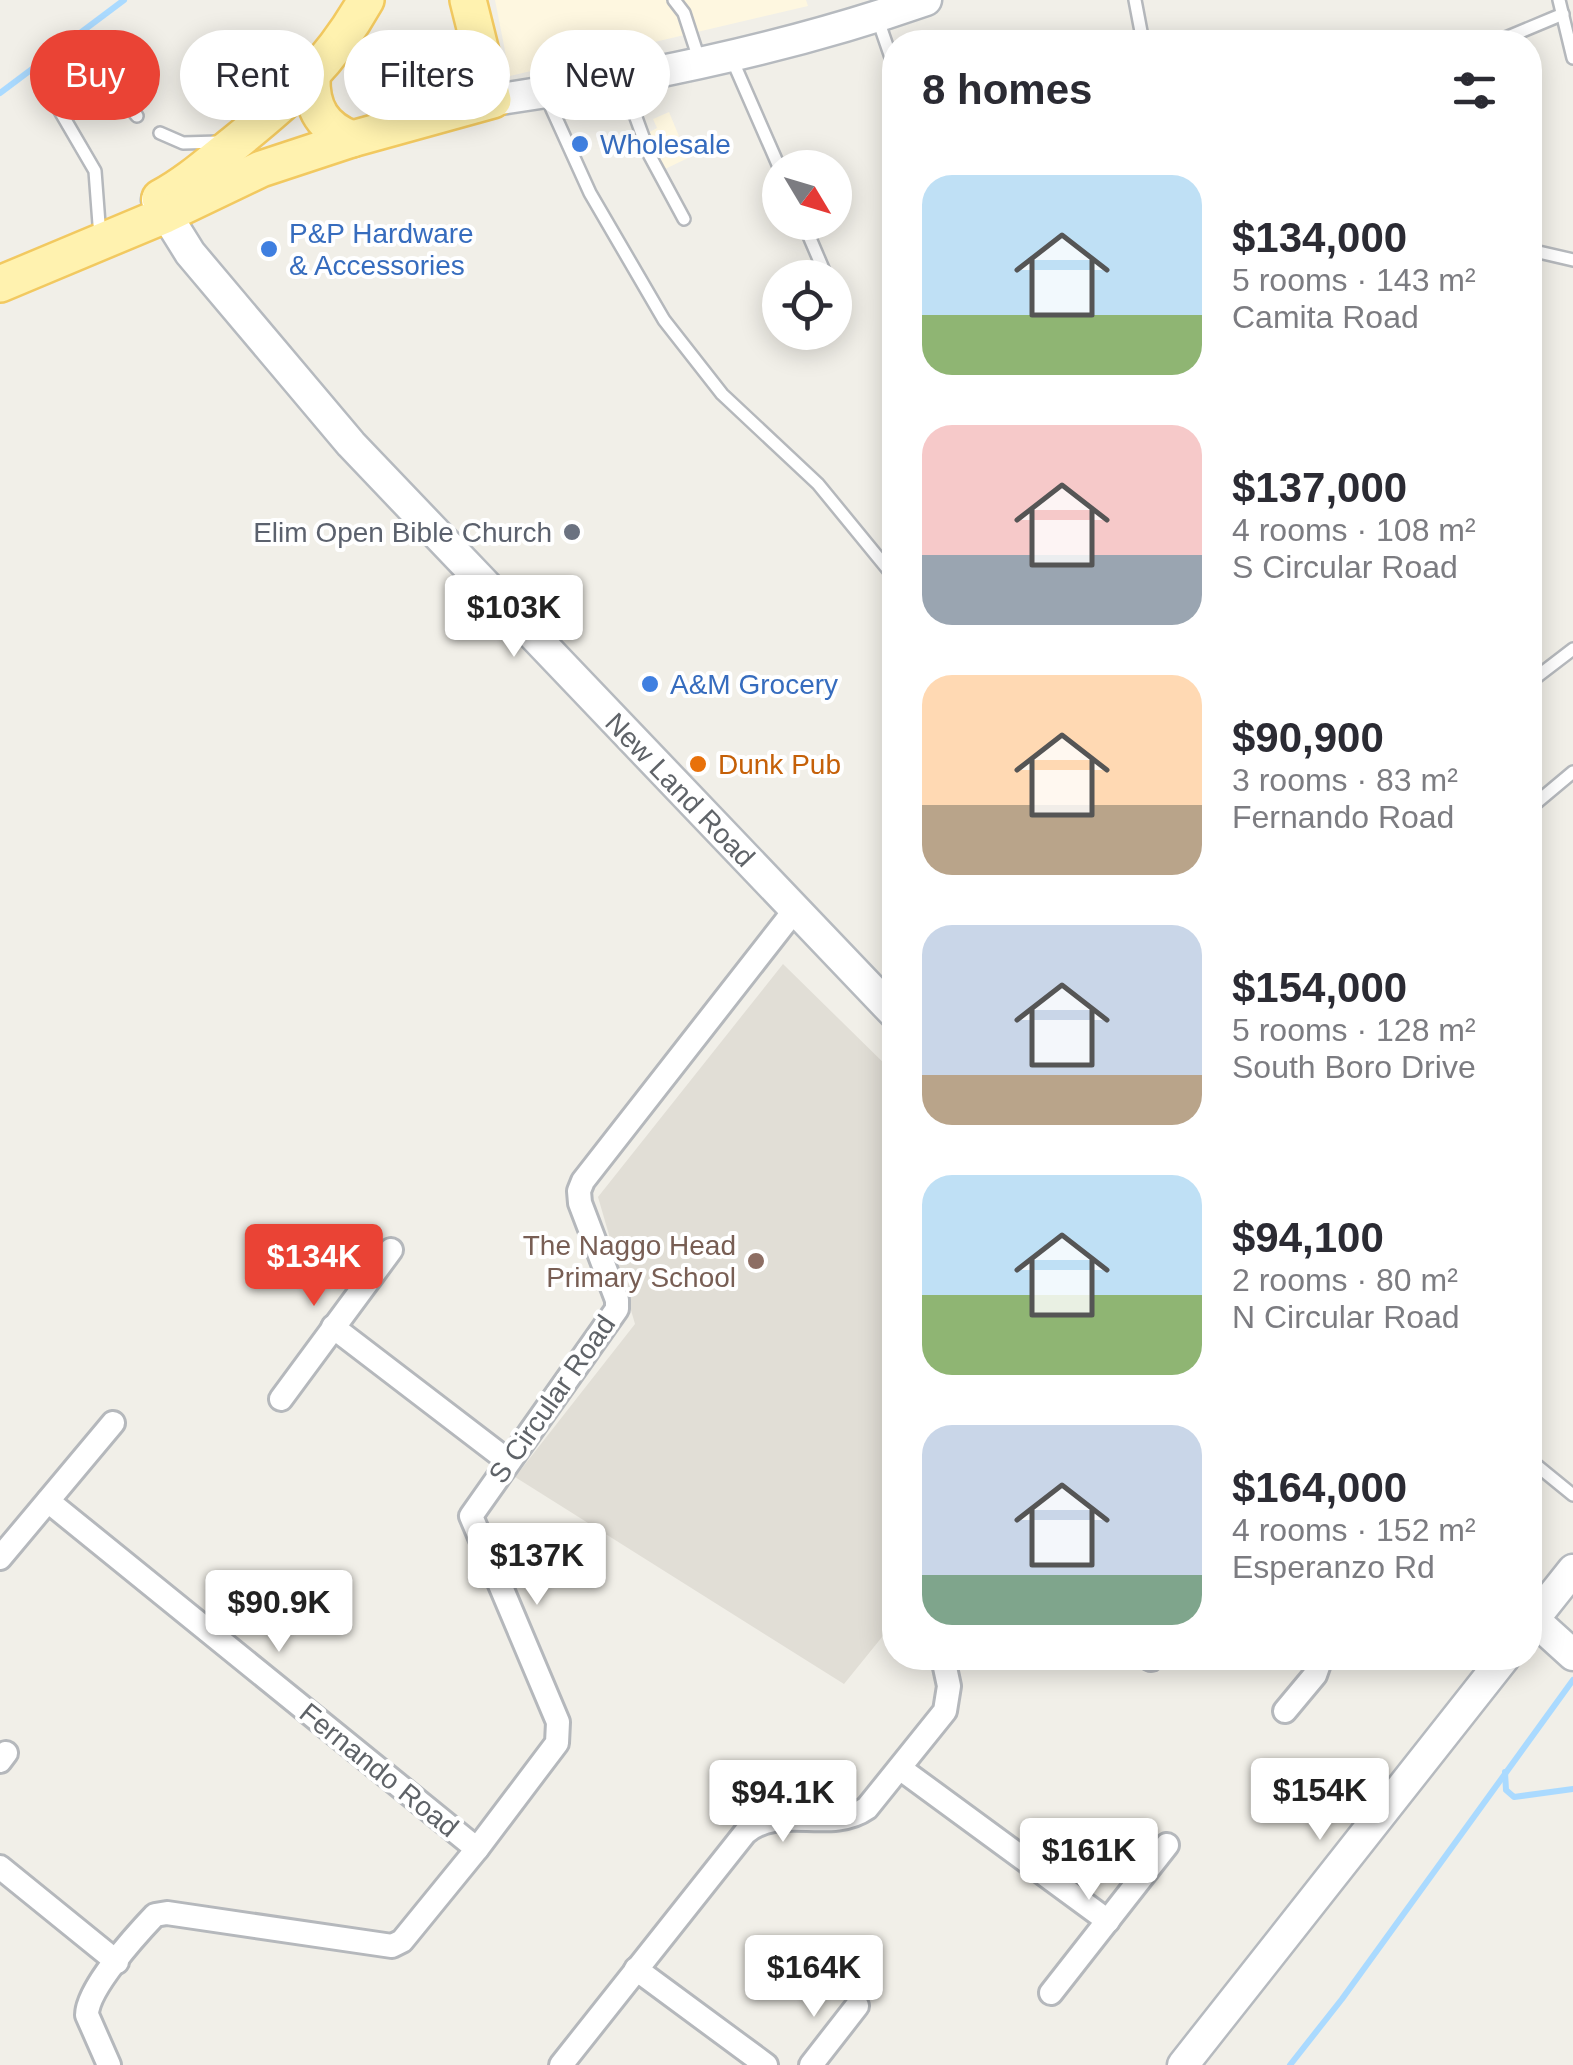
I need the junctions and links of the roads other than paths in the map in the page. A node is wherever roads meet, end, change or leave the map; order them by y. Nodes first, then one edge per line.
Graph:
1 (366, 0) edge
2 (468, 0) edge
3 (674, 0) edge
4 (926, 0) edge
5 (1135, 0) edge
6 (1558, 0) edge
7 (1562, 14) junction
8 (876, 17) junction
9 (476, 30) edge
10 (1141, 30) edge
11 (1524, 30) edge
12 (882, 33) edge
13 (731, 57) junction
14 (1573, 58) edge
15 (324, 63) edge
16 (700, 63) junction
17 (670, 69) edge
18 (324, 119) edge
19 (66, 120) edge
20 (261, 120) edge
21 (421, 120) edge
22 (557, 120) edge
23 (637, 120) edge
24 (160, 133) dead end
25 (352, 139) junction
26 (238, 140) junction
27 (772, 150) edge
28 (161, 208) junction
29 (684, 219) dead end
30 (99, 224) junction
31 (1542, 253) edge
32 (1573, 260) edge
33 (0, 265) edge
34 (0, 284) edge
35 (882, 562) edge
36 (1573, 649) edge
37 (1542, 673) edge
38 (1573, 772) edge
39 (1542, 798) edge
40 (794, 911) junction
41 (882, 1001) edge
42 (392, 1250) dead end
43 (334, 1327) junction
44 (281, 1400) dead end
45 (113, 1423) dead end
46 (508, 1461) junction
47 (1542, 1470) edge
48 (1573, 1495) edge
49 (48, 1501) junction
50 (0, 1558) edge
51 (1573, 1570) edge
52 (1542, 1607) edge
53 (1542, 1629) edge
54 (1568, 1651) edge
55 (946, 1670) edge
56 (1317, 1670) edge
57 (1495, 1670) edge
58 (1285, 1711) dead end
59 (901, 1769) junction
60 (1167, 1845) dead end
61 (478, 1849) junction
62 (0, 1867) edge
63 (1108, 1921) junction
64 (117, 1962) junction
65 (636, 1970) junction
66 (1052, 1993) dead end
67 (857, 2006) dead end
68 (109, 2065) edge
69 (561, 2065) edge
70 (766, 2065) edge
71 (812, 2065) edge
72 (1182, 2065) edge

1 - 15 main road
2 - 9 main road
3 - 16 lane
4 - 8 street
5 - 10 lane
6 - 7 lane
7 - 11 lane
7 - 14 lane
8 - 12 lane
8 - 13 street
13 - 16 street
13 - 27 lane
16 - 17 street
18 - 25 main road
19 - 30 lane
20 - 26 main road
21 - 25 main road
22 - 35 lane
23 - 29 lane
24 - 26 lane
25 - 28 main road
26 - 28 main road
28 - 30 main road
28 - 34 main road
28 - 40 street, New Land Road
30 - 33 main road
31 - 32 lane
36 - 37 lane
38 - 39 lane
40 - 41 street, New Land Road
40 - 46 street, S Circular Road
42 - 43 street
43 - 44 street
43 - 46 street
45 - 49 street
46 - 61 street, S Circular Road
47 - 48 lane
49 - 50 street
49 - 61 street, Fernando Road
51 - 52 street
53 - 54 street
55 - 59 street
56 - 58 street
57 - 72 street
59 - 63 street
59 - 65 street
60 - 63 street
61 - 64 street, S Circular Road
62 - 64 street
63 - 66 street
64 - 68 street, S Circular Road
65 - 69 street
65 - 70 street
67 - 71 street

